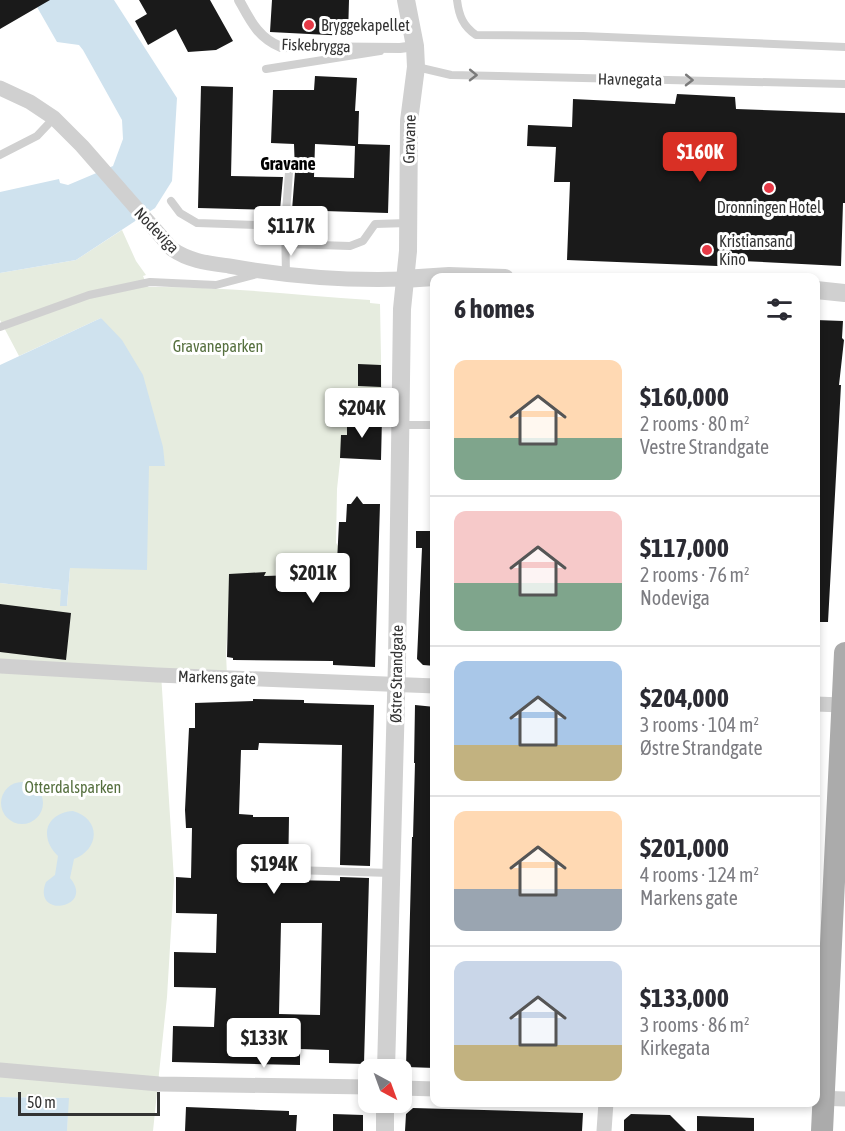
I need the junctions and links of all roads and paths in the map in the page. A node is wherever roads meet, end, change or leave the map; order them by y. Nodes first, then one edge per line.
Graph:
1 (239, 0) edge
2 (406, 0) edge
3 (457, 0) edge
4 (416, 46) junction
5 (845, 47) edge
6 (416, 67) junction
7 (266, 69) dead end
8 (845, 84) edge
9 (0, 88) edge
10 (54, 118) junction
11 (0, 155) edge
12 (289, 172) dead end
13 (171, 201) dead end
14 (408, 223) junction
15 (285, 226) junction
16 (287, 244) junction
17 (265, 272) junction
18 (286, 274) junction
19 (430, 277) edge
20 (404, 279) junction
21 (820, 290) edge
22 (845, 293) edge
23 (0, 327) edge
24 (401, 425) junction
25 (430, 425) edge
26 (845, 653) edge
27 (0, 666) edge
28 (396, 683) junction
29 (430, 686) edge
30 (820, 704) edge
31 (843, 705) edge
32 (293, 870) dead end
33 (390, 873) junction
34 (386, 1059) edge
35 (0, 1071) edge
36 (358, 1087) edge
37 (412, 1088) edge
38 (430, 1089) edge
39 (828, 1098) edge
40 (606, 1107) edge
41 (385, 1113) edge
42 (385, 1131) edge
43 (604, 1131) edge
44 (822, 1131) edge

1 - 4 street, Fiskebrygga
2 - 4 street, Gravane
3 - 5 lane
4 - 6 street, Gravane
4 - 7 lane
6 -> 8 lane, Havnegata
6 - 14 street, Gravane
9 - 10 street, Nodeviga
10 - 11 lane
10 - 17 street, Nodeviga
12 - 15 lane
13 - 15 lane
14 - 16 lane
14 - 20 street, Gravane
15 - 16 lane
16 - 18 lane
17 - 18 street, Nodeviga
17 - 23 lane
18 - 20 street, Nodeviga
19 - 20 street
20 - 24 street, Østre Strandgate
21 - 22 street
24 - 25 lane
24 - 28 street, Østre Strandgate
26 - 31 main road
27 - 28 street, Markens gate
28 - 29 street, Markens gate
28 - 33 street, Østre Strandgate
30 - 31 street
31 - 39 main road
32 - 33 lane
33 - 34 street, Østre Strandgate
35 - 36 street
37 - 38 street
39 - 44 main road
40 - 43 street
41 - 42 street

